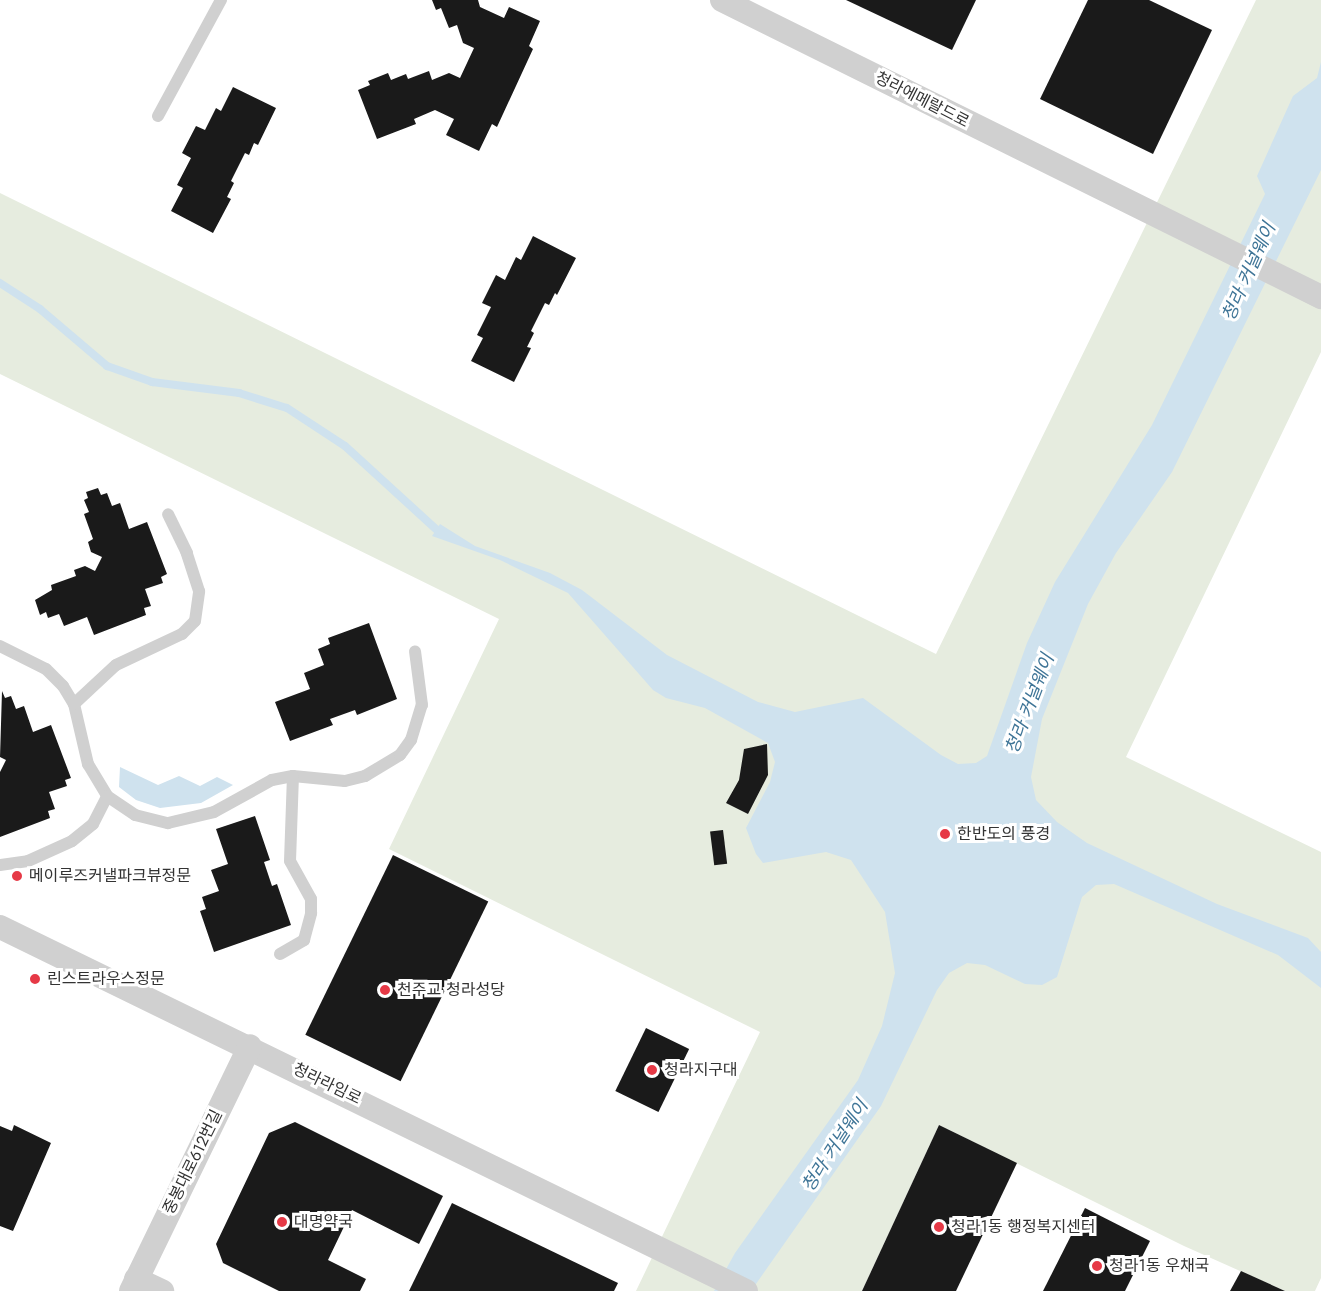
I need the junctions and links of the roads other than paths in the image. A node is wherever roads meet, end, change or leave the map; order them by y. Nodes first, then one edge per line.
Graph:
1 (221, 0) edge
2 (722, 0) edge
3 (751, 6) edge
4 (158, 116) dead end
5 (1321, 297) edge
6 (168, 514) dead end
7 (0, 646) edge
8 (415, 651) dead end
9 (74, 704) junction
10 (293, 776) junction
11 (108, 796) junction
12 (0, 865) edge
13 (0, 927) edge
14 (280, 954) dead end
15 (250, 1046) junction
16 (133, 1285) edge
17 (162, 1291) edge
18 (746, 1291) edge

1 - 4 lane
2 - 3 street, 청라에메랄드로
3 - 5 street, 청라에메랄드로
6 - 9 lane
7 - 9 lane
8 - 10 lane
9 - 11 lane
10 - 11 lane
10 - 14 lane
11 - 12 lane
13 - 15 street, 청라라임로
15 - 16 street, 중봉대로612번길
15 - 18 street, 청라라임로
16 - 17 street, 중봉대로612번길

